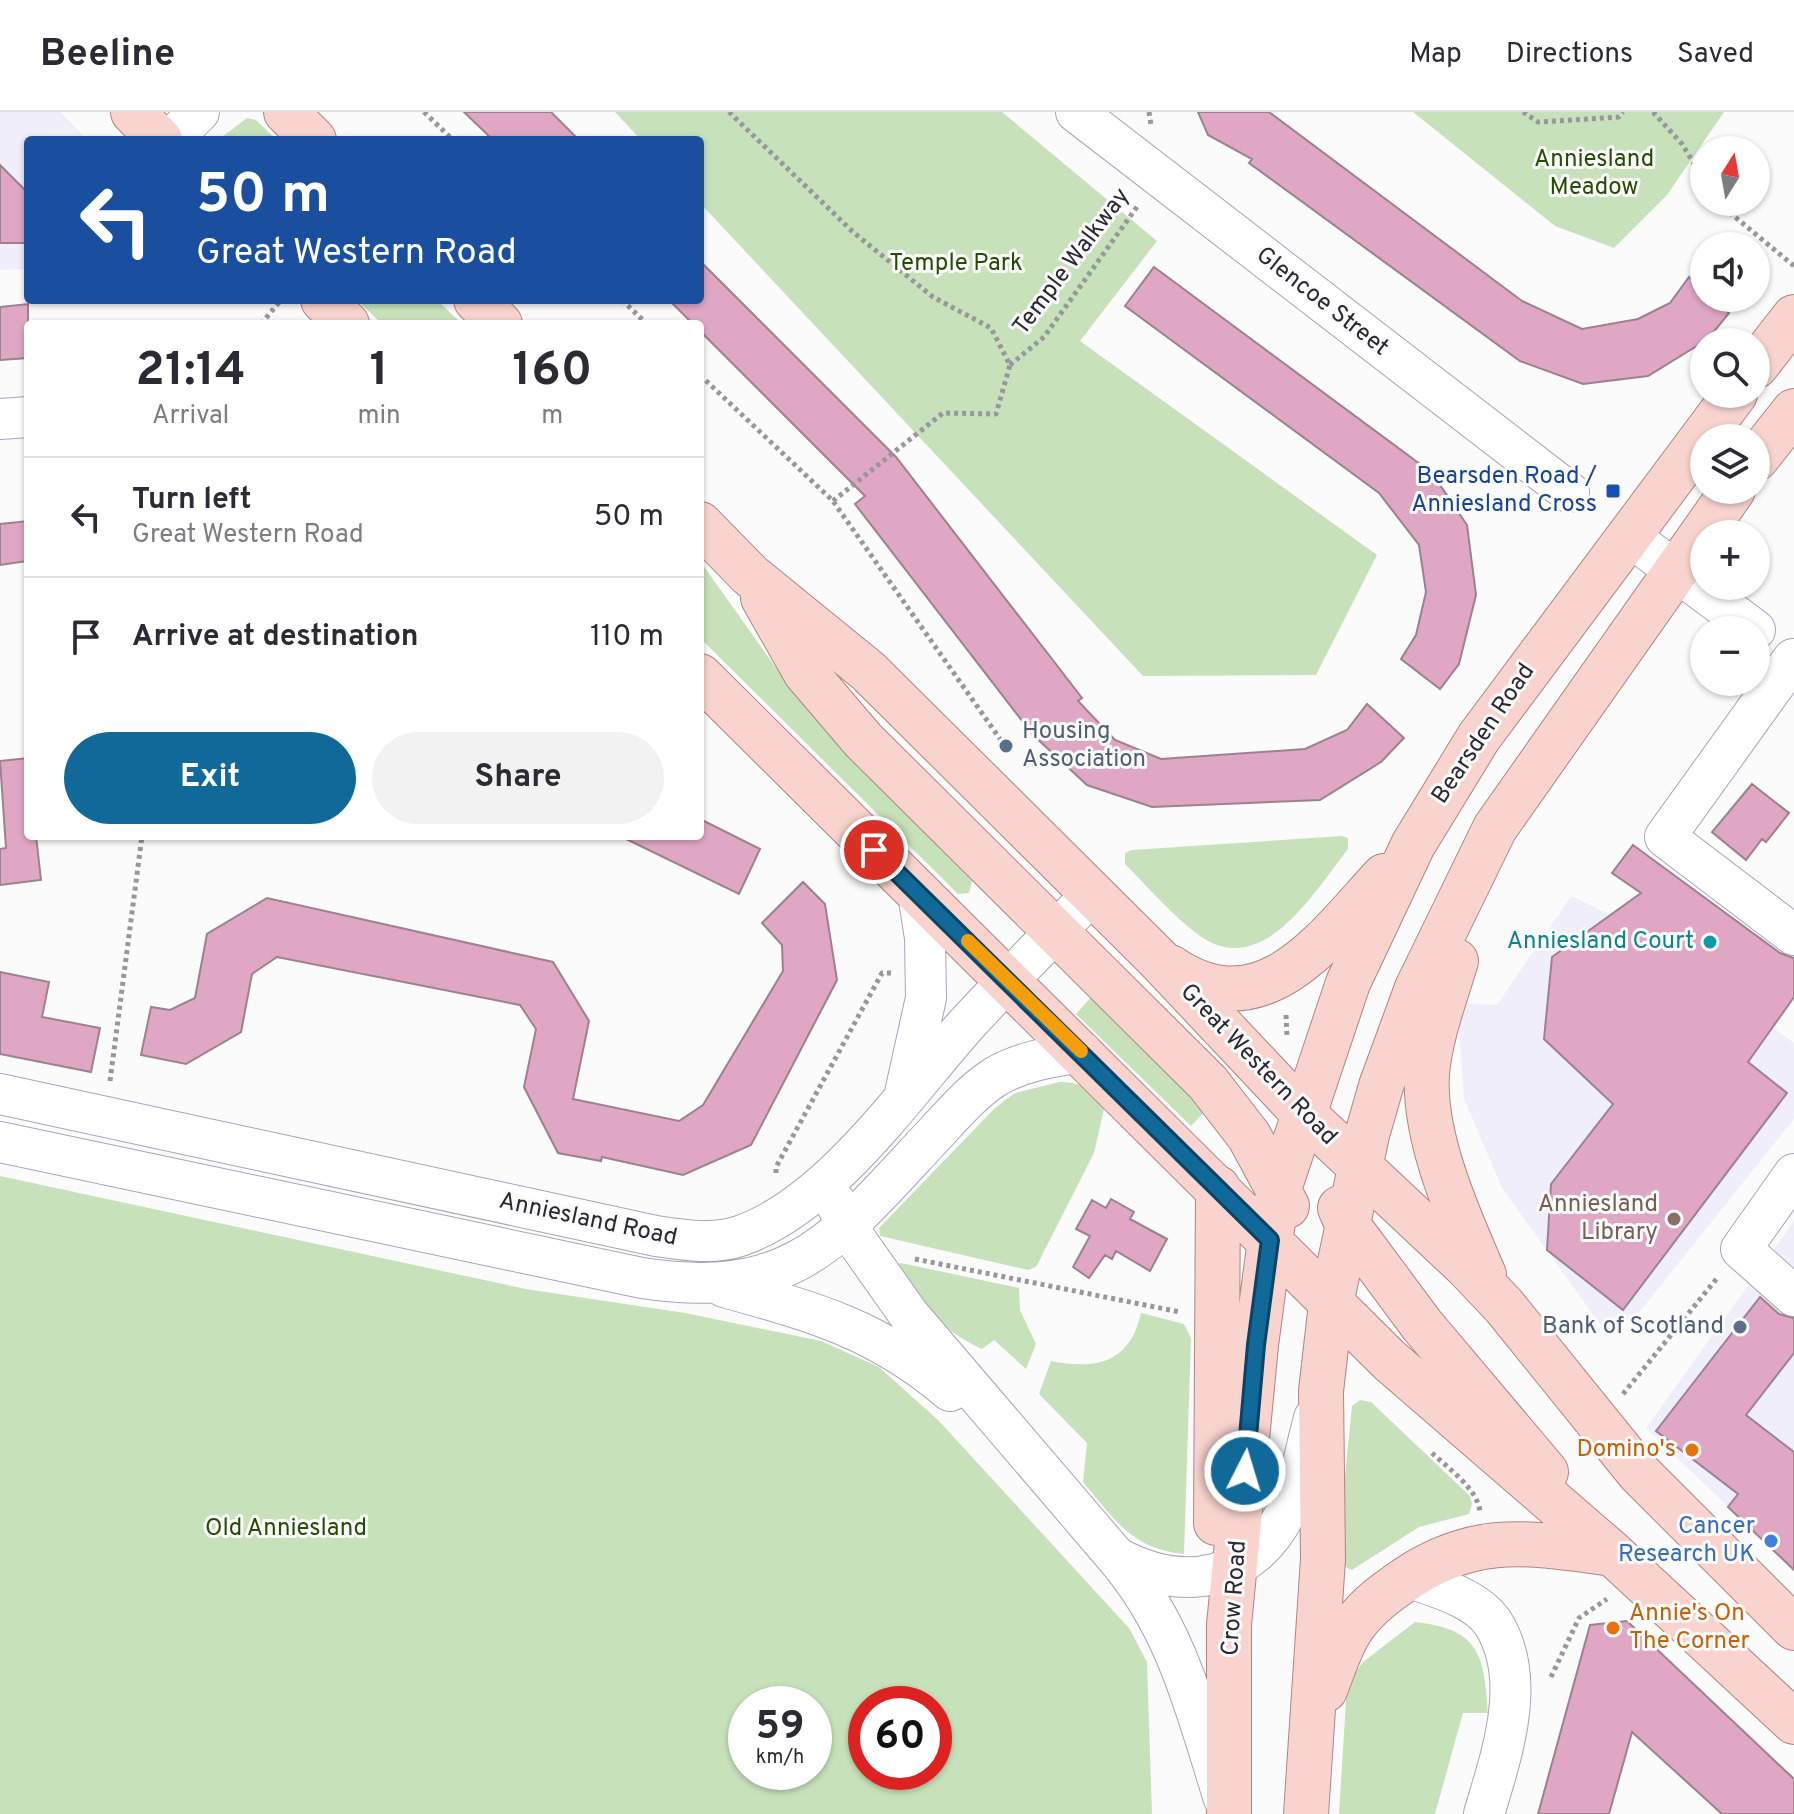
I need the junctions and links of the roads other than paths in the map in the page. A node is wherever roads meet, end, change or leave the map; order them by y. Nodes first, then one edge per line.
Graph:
1 (133, 112) edge
2 (199, 112) edge
3 (286, 112) edge
4 (1076, 112) edge
5 (156, 136) edge
6 (174, 136) edge
7 (310, 136) edge
8 (327, 304) edge
9 (480, 304) edge
10 (1794, 317) edge
11 (343, 320) edge
12 (496, 320) edge
13 (1770, 348) edge
14 (1725, 408) edge
15 (1794, 411) edge
16 (24, 417) edge
17 (0, 419) edge
18 (1770, 441) edge
19 (1569, 492) dead end
20 (1723, 504) edge
21 (704, 528) edge
22 (1629, 536) junction
23 (1675, 570) junction
24 (750, 575) junction
25 (1736, 616) edge
26 (1770, 641) edge
27 (1794, 659) edge
28 (704, 680) edge
29 (1495, 828) junction
30 (1413, 845) junction
31 (918, 893) junction
32 (1092, 894) junction
33 (1056, 932) junction
34 (1794, 935) edge
35 (1158, 959) junction
36 (1009, 981) junction
37 (1082, 1052) junction
38 (0, 1094) edge
39 (904, 1096) junction
40 (1304, 1114) junction
41 (0, 1142) edge
42 (1359, 1169) junction
43 (1794, 1174) edge
44 (827, 1182) junction
45 (1218, 1188) junction
46 (1279, 1189) junction
47 (1347, 1224) junction
48 (847, 1227) junction
49 (1270, 1240) junction
50 (716, 1285) junction
51 (1794, 1296) edge
52 (1331, 1304) junction
53 (1504, 1306) junction
54 (1321, 1391) junction
55 (1029, 1458) junction
56 (1116, 1557) junction
57 (1229, 1570) junction
58 (1606, 1573) junction
59 (1407, 1577) junction
60 (1794, 1628) edge
61 (1794, 1722) edge
62 (1311, 1725) junction
63 (1229, 1814) edge
64 (1306, 1814) edge
65 (1484, 1814) edge

1 - 5 main road
2 - 6 street
3 - 7 main road
4 - 19 street, Glencoe Street
8 - 11 main road
9 - 12 main road
10 - 13 main road
14 - 22 main road, Bearsden Road
15 - 18 main road
16 - 17 street
20 - 23 main road
21 - 24 main road, Great Western Road
22 - 23 street
22 - 30 main road, Bearsden Road
23 - 25 street
23 - 29 main road
24 - 32 main road, Great Western Road
24 - 33 main road
26 - 27 street
27 - 34 street
28 - 31 main road
29 - 42 main road
29 - 53 main road
30 - 35 main road
30 - 40 main road, Bearsden Road
31 - 36 main road
31 - 39 street
32 - 33 street, Anniesland Road
32 - 35 main road, Great Western Road
33 - 36 street, Anniesland Road
33 - 46 main road
35 - 40 main road, Great Western Road
36 - 37 main road
36 - 39 street, Anniesland Road
37 - 45 main road
37 - 48 street, Anniesland Road
38 - 44 street, Anniesland Road
39 - 44 street, Anniesland Road
40 - 42 main road, Great Western Road
40 - 46 main road, Bearsden Road
40 - 47 main road
41 - 50 street, Anniesland Road
42 - 47 main road
42 - 53 main road, Great Western Road
43 - 51 street
44 - 48 street
45 - 49 main road
45 - 57 main road
46 - 49 main road, Crow Road
46 - 52 main road
47 - 52 main road
47 - 58 main road
48 - 50 street, Anniesland Road
48 - 55 street
49 - 52 main road
49 - 57 main road, Crow Road
50 - 55 street, Anniesland Road
52 - 54 main road
52 - 58 main road
53 - 60 main road, Great Western Road
54 - 57 street
54 - 62 main road
55 - 56 street
56 - 57 street
56 - 63 street
57 - 63 main road, Crow Road
58 - 59 main road
58 - 61 main road
59 - 62 main road
59 - 65 street
62 - 64 main road

